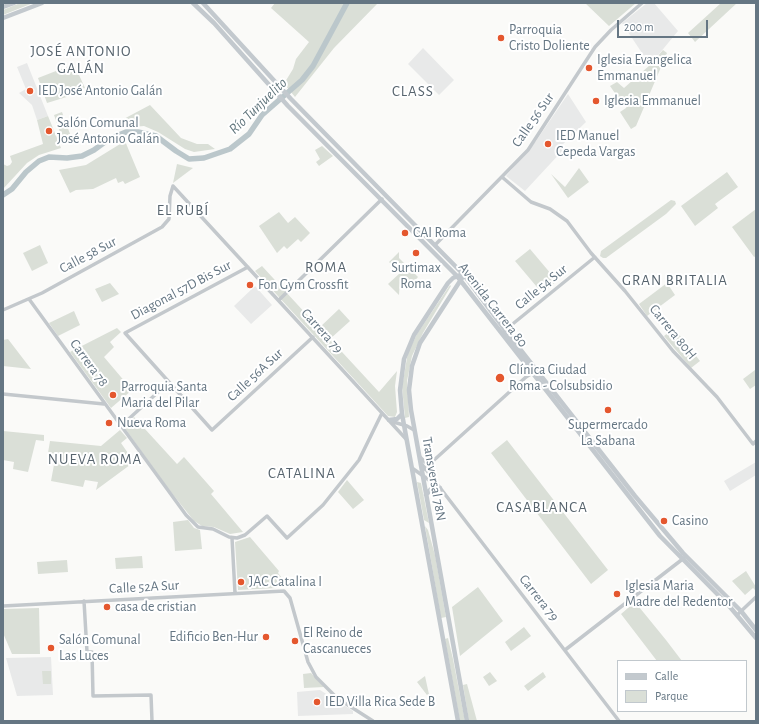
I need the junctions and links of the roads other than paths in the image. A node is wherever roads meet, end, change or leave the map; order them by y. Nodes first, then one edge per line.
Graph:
1 (14, 3) edge
2 (42, 3) edge
3 (193, 3) edge
4 (202, 3) edge
5 (642, 3) edge
6 (3, 7) edge
7 (3, 18) edge
8 (502, 177) junction
9 (173, 186) joint
10 (386, 195) junction
11 (381, 200) junction
12 (435, 245) junction
13 (595, 257) junction
14 (248, 267) junction
15 (450, 268) junction
16 (464, 275) junction
17 (457, 276) junction
18 (461, 280) junction
19 (448, 283) junction
20 (29, 299) junction
21 (279, 300) junction
22 (3, 310) edge
23 (504, 333) junction
24 (313, 337) junction
25 (535, 372) junction
26 (168, 383) junction
27 (3, 394) edge
28 (104, 404) junction
29 (382, 414) junction
30 (402, 414) junction
31 (389, 420) junction
32 (404, 425) junction
33 (121, 426) junction
34 (414, 430) junction
35 (407, 439) junction
36 (592, 441) junction
37 (754, 443) edge
38 (588, 445) junction
39 (419, 456) junction
40 (432, 461) junction
41 (412, 468) junction
42 (423, 472) junction
43 (440, 488) junction
44 (627, 490) junction
45 (426, 495) junction
46 (232, 538) junction
47 (686, 556) junction
48 (682, 560) junction
49 (235, 593) junction
50 (756, 597) edge
51 (84, 602) junction
52 (3, 606) edge
53 (741, 611) junction
54 (737, 615) junction
55 (756, 630) edge
56 (756, 638) edge
57 (565, 650) junction
58 (152, 721) edge
59 (373, 721) edge
60 (458, 721) edge
61 (466, 721) edge
62 (619, 721) edge

1 - 6 main road
2 - 7 main road
3 - 11 main road, Avenida Carrera 80
4 - 10 main road, Avenida Carrera 80
5 - 8 street, Calle 56 Sur
8 - 12 street, Calle 56 Sur
8 - 13 street, Carrera 80H
9 - 14 street, Carrera 79
9 - 20 street, Calle 58 Sur
10 - 11 street
10 - 12 main road, Avenida Carrera 80
11 - 15 main road, Avenida Carrera 80
11 - 21 street
12 - 16 main road, Avenida Carrera 80
13 - 23 street, Calle 54 Sur
13 - 37 street, Carrera 80H
14 - 21 street, Carrera 79
14 - 26 street, Diagonal 57D Bis Sur
15 - 17 main road, Avenida Carrera 80
15 - 19 main road
16 - 17 main road
16 - 18 main road, Transversal 78N
16 - 23 main road, Avenida Carrera 80
17 - 18 main road, Avenida Carrera 80
17 - 19 main road
18 - 23 main road, Avenida Carrera 80
18 - 34 main road, Transversal 78N
19 - 30 main road, Transversal 78N
20 - 22 street, Calle 58 Sur
20 - 28 street, Carrera 78
21 - 24 street, Carrera 79
23 - 25 main road, Avenida Carrera 80
24 - 26 street, Calle 56A Sur
24 - 29 street, Carrera 79
25 - 36 main road, Avenida Carrera 80
25 - 38 main road, Avenida Carrera 80
25 - 40 street
26 - 33 street
27 - 28 street
28 - 33 street, Carrera 78
29 - 31 street, Carrera 79
29 - 46 street
30 - 31 main road
30 - 32 main road, Transversal 78N
31 - 32 street, Carrera 79
31 - 35 street, Carrera 79
32 - 34 street, Carrera 79
32 - 35 main road, Transversal 78N
33 - 46 street, Carrera 78
34 - 39 main road, Transversal 78N
35 - 41 main road, Transversal 78N
36 - 38 main road
36 - 44 main road, Avenida Carrera 80
38 - 44 main road, Avenida Carrera 80
39 - 40 street
39 - 42 main road, Transversal 78N
40 - 42 street
41 - 42 street, Carrera 79
41 - 60 main road, Transversal 78N
42 - 43 street, Carrera 79
42 - 43 street, Carrera 79
42 - 45 main road, Transversal 78N
43 - 45 main road
43 - 57 street, Carrera 79
44 - 47 main road, Avenida Carrera 80
44 - 48 main road, Avenida Carrera 80
45 - 61 main road, Transversal 78N
46 - 49 street
47 - 48 street
47 - 53 main road, Avenida Carrera 80
48 - 54 main road, Avenida Carrera 80
48 - 57 street
49 - 51 street, Calle 52A Sur
49 - 59 street, Calle 52A Sur
50 - 53 street
51 - 52 street, Calle 52A Sur
51 - 58 street
53 - 54 street
53 - 55 main road, Avenida Carrera 80
54 - 56 main road, Avenida Carrera 80
57 - 62 street, Carrera 79

